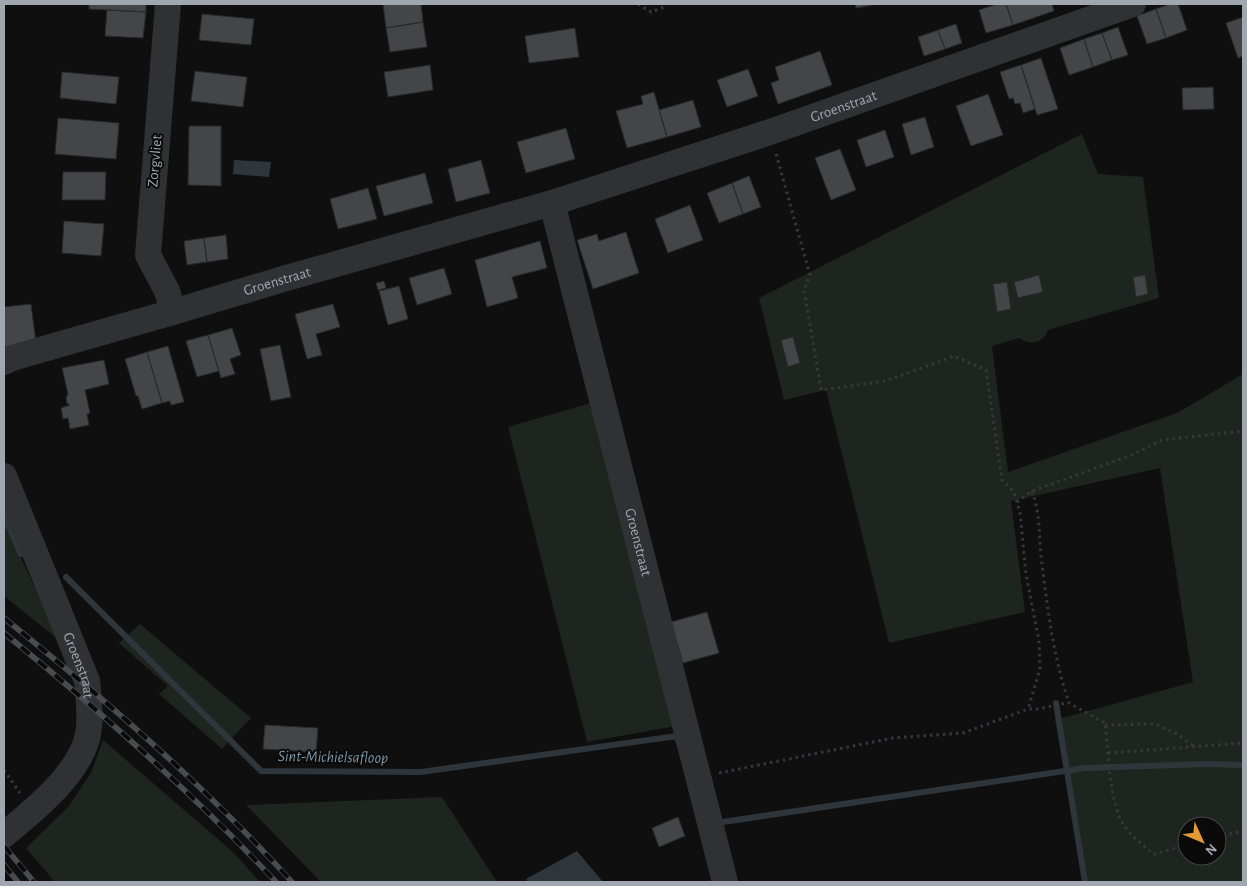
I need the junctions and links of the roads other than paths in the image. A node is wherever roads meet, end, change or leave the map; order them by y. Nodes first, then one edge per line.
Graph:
1 (168, 4) edge
2 (1133, 4) edge
3 (552, 203) junction
4 (174, 312) junction
5 (4, 362) edge
6 (4, 476) edge
7 (4, 835) edge
8 (725, 882) edge

1 - 4 street, Zorgvliet
2 - 3 street, Groenstraat
3 - 4 street, Groenstraat
3 - 8 street, Groenstraat
4 - 5 street, Groenstraat
6 - 7 street, Groenstraat

